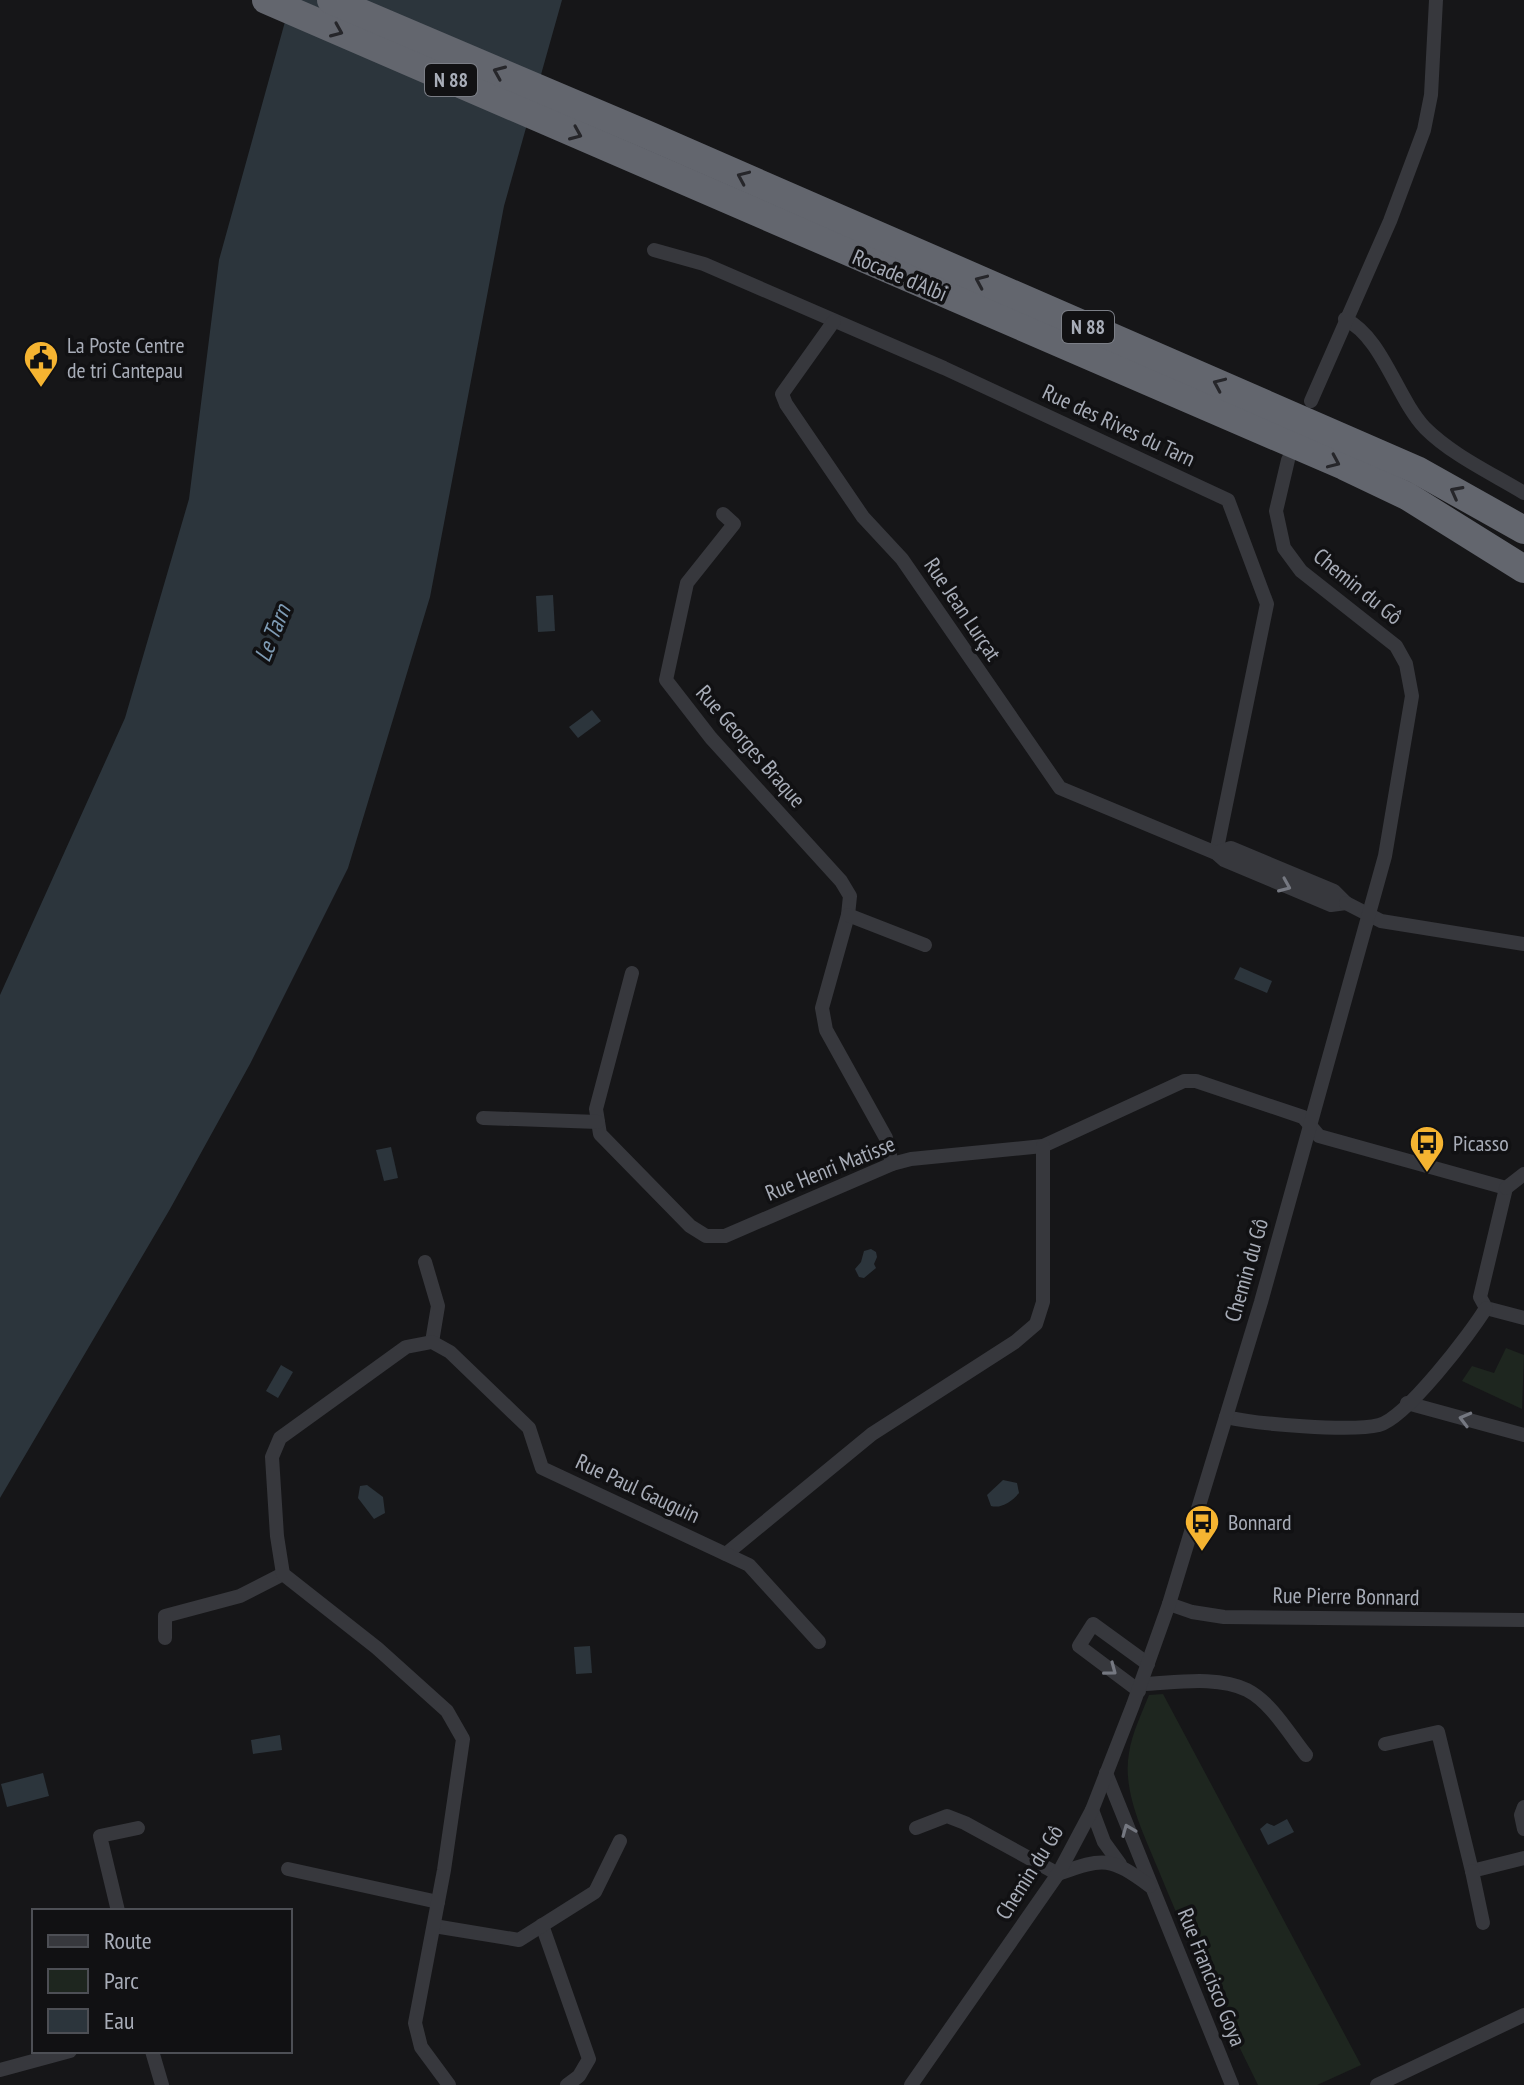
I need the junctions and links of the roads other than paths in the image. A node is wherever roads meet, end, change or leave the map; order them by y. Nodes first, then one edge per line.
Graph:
1 (266, 0) edge
2 (331, 0) edge
3 (1436, 0) edge
4 (642, 148) junction
5 (654, 250) dead end
6 (1345, 319) junction
7 (834, 321) junction
8 (1311, 401) dead end
9 (1288, 460) dead end
10 (1524, 493) edge
11 (723, 514) dead end
12 (1524, 530) edge
13 (1524, 569) edge
14 (1216, 853) junction
15 (1370, 914) junction
16 (848, 915) junction
17 (1524, 944) edge
18 (925, 945) dead end
19 (632, 973) dead end
20 (483, 1118) dead end
21 (598, 1122) junction
22 (1311, 1126) junction
23 (1043, 1146) junction
24 (892, 1164) junction
25 (1524, 1174) edge
26 (1506, 1188) junction
27 (425, 1262) dead end
28 (1486, 1308) junction
29 (1524, 1318) edge
30 (432, 1342) junction
31 (1407, 1403) junction
32 (1226, 1417) junction
33 (1524, 1435) edge
34 (726, 1554) junction
35 (283, 1574) junction
36 (1169, 1604) junction
37 (1524, 1620) edge
38 (165, 1638) dead end
39 (819, 1642) dead end
40 (1148, 1664) junction
41 (1140, 1687) junction
42 (1385, 1744) dead end
43 (1306, 1755) dead end
44 (1106, 1773) junction
45 (1524, 1807) edge
46 (1092, 1810) junction
47 (138, 1828) dead end
48 (916, 1828) dead end
49 (1524, 1829) edge
50 (620, 1841) dead end
51 (1524, 1858) edge
52 (1120, 1864) junction
53 (288, 1869) dead end
54 (1472, 1871) junction
55 (1058, 1874) junction
56 (1151, 1887) junction
57 (438, 1902) junction
58 (118, 1909) edge
59 (1483, 1923) dead end
60 (542, 1925) junction
61 (434, 1926) junction
62 (1524, 2015) edge
63 (63, 2053) edge
64 (153, 2053) edge
65 (0, 2070) edge
66 (162, 2085) edge
67 (449, 2085) edge
68 (567, 2085) edge
69 (911, 2085) edge
70 (1232, 2085) edge
71 (1377, 2085) edge

1 -> 4 highway, Rocade d'Albi / N 88
4 -> 2 highway, Rocade d'Albi / N 88
3 - 6 street
12 -> 4 highway, Rocade d'Albi / N 88
4 -> 13 highway, Rocade d'Albi / N 88
5 - 7 street, Rue des Rives du Tarn
6 - 8 street
6 - 10 street
7 - 14 street, Rue Jean Lurçat
7 - 14 street, Rue des Rives du Tarn
9 - 15 street, Chemin du Gô
11 - 16 street, Rue Georges Braque
14 - 15 street, Rue Jean Lurçat
15 - 17 street, Rue Jean Lurçat
15 - 22 street, Chemin du Gô
16 - 18 street
16 - 24 street, Rue Georges Braque
19 - 21 street
20 - 21 street
21 - 24 street, Rue Henri Matisse
22 - 23 street, Rue Henri Matisse
22 - 26 street, Rue Henri Matisse
22 - 32 street, Chemin du Gô
23 - 24 street, Rue Henri Matisse
23 - 34 street
25 - 26 street
26 - 28 street
27 - 30 street
28 - 29 street
28 - 31 street
30 - 34 street, Rue Paul Gauguin
30 - 35 street
31 - 32 street
33 -> 31 street
32 - 36 street, Chemin du Gô
34 - 39 street, Rue Paul Gauguin
35 - 38 street
35 - 57 street
36 - 37 street, Rue Pierre Bonnard
36 - 40 street, Chemin du Gô
40 - 41 street, Chemin du Gô
40 -> 41 street
41 - 43 street
41 - 44 street, Chemin du Gô
42 - 54 street
44 - 46 street, Chemin du Gô
56 -> 44 street, Rue Francisco Goya
45 - 49 street
46 - 52 street
46 - 55 street, Chemin du Gô
47 - 58 street
48 - 55 street
50 - 60 street
51 - 54 street
52 - 55 street
52 - 56 street
53 - 57 street
54 - 59 street
55 - 69 street, Chemin du Gô
56 - 70 street, Rue Francisco Goya
57 - 61 street
60 - 61 street
60 - 68 street
61 - 67 street
62 - 71 street
63 - 65 street
64 - 66 street

